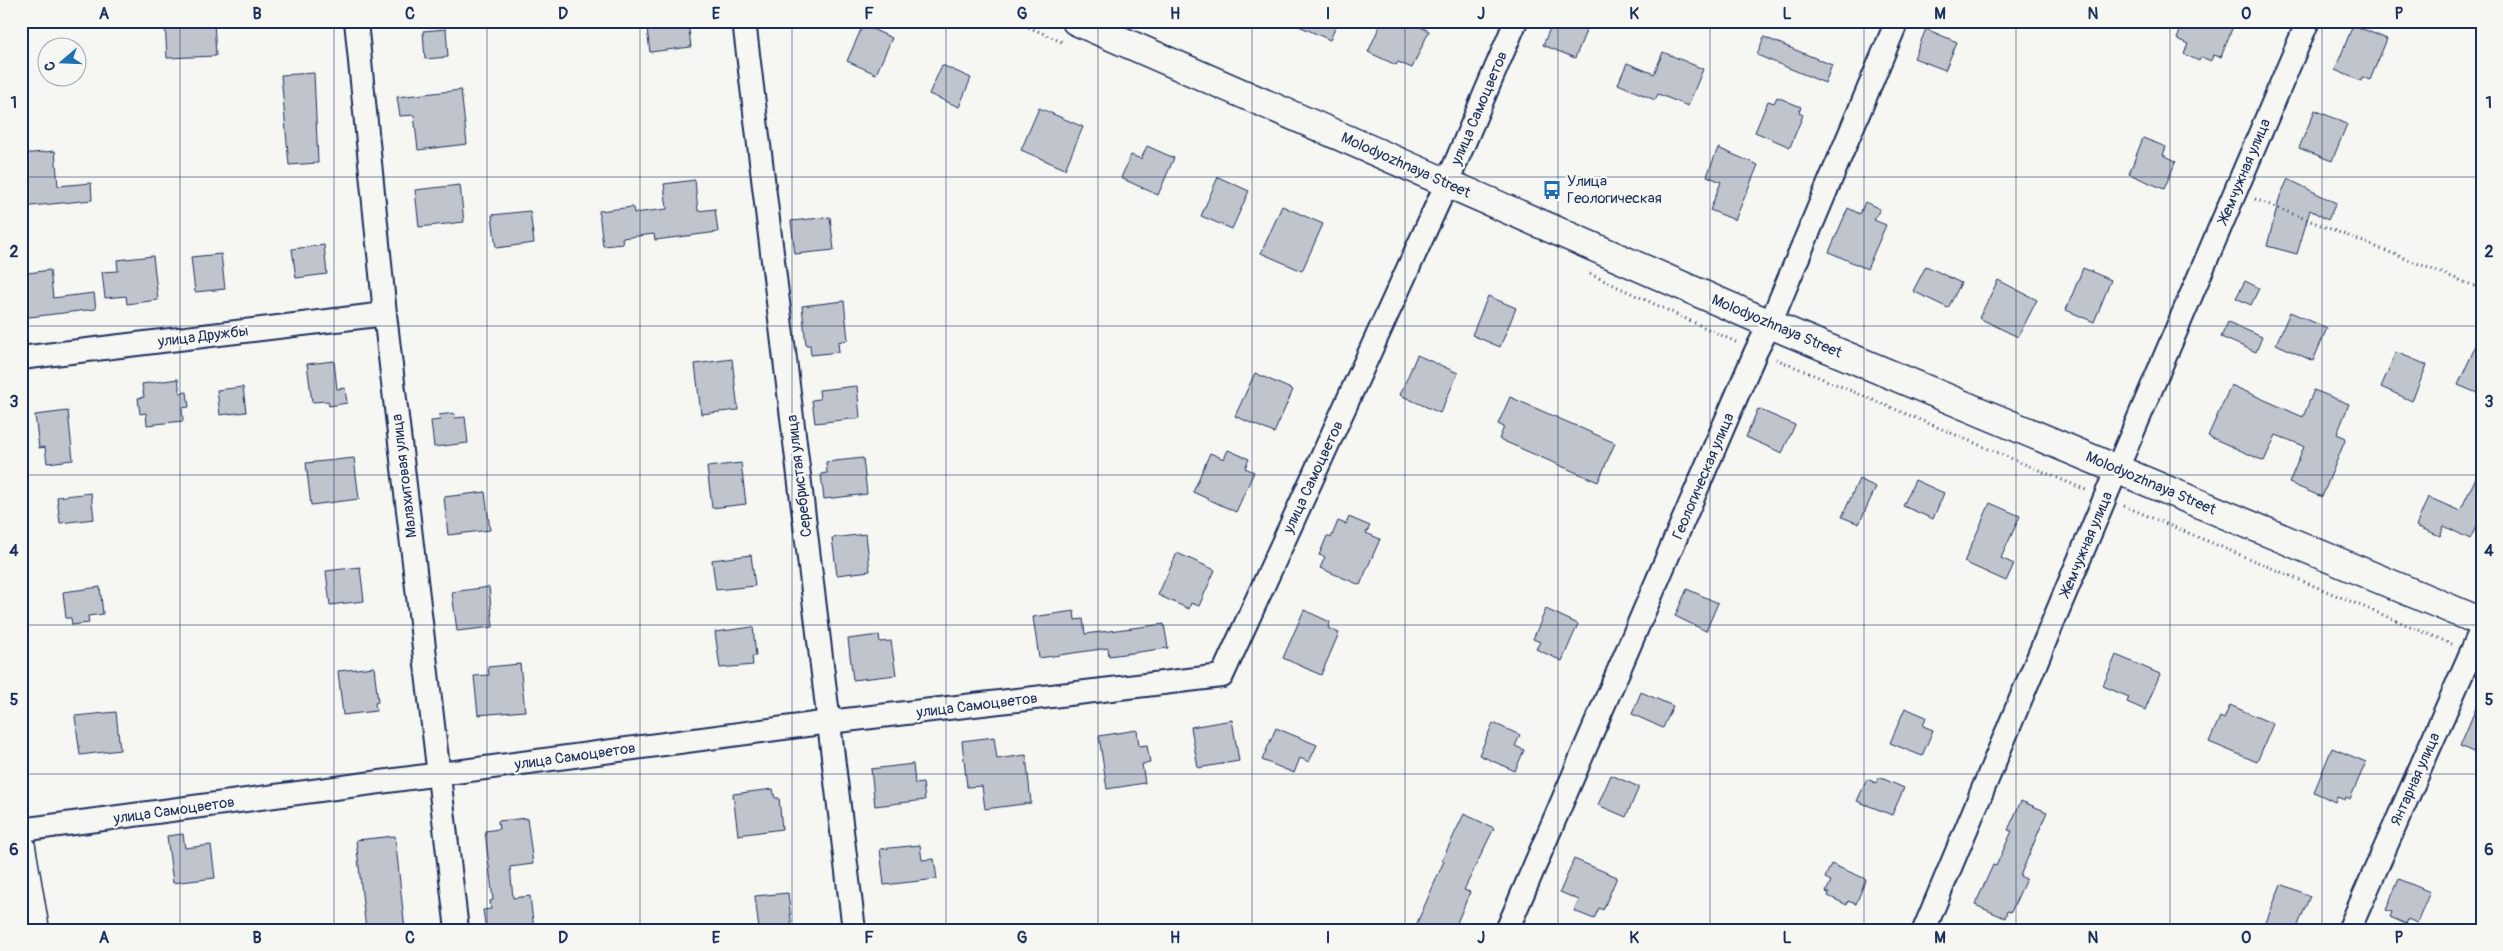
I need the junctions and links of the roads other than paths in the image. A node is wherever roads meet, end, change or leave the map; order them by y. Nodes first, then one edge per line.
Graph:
1 (356, 21) edge
2 (744, 21) edge
3 (1076, 21) edge
4 (1516, 21) edge
5 (1897, 21) edge
6 (2308, 21) edge
7 (1120, 30) edge
8 (1447, 183) junction
9 (385, 314) junction
10 (1770, 324) junction
11 (21, 358) edge
12 (2117, 469) junction
13 (2482, 622) edge
14 (2482, 628) edge
15 (829, 722) junction
16 (438, 774) junction
17 (21, 830) edge
18 (21, 847) edge
19 (35, 930) edge
20 (458, 930) edge
21 (854, 930) edge
22 (1507, 930) edge
23 (1924, 930) edge
24 (2349, 930) edge

1 - 9 street, Малахитовая улица
2 - 15 street, Серебристая улица
3 - 7 street, Molodyozhnaya Street
4 - 8 street, улица Самоцветов
5 - 10 street, Геологическая улица
6 - 12 street, Жемчужная улица
7 - 8 street, Molodyozhnaya Street
8 - 10 street, Molodyozhnaya Street
8 - 15 street, улица Самоцветов
9 - 11 street, улица Дружбы
9 - 16 street, Малахитовая улица
10 - 12 street, Molodyozhnaya Street
10 - 22 street, Геологическая улица
12 - 13 street, Molodyozhnaya Street
12 - 23 street, Жемчужная улица
14 - 24 street, Янтарная улица
15 - 16 street, улица Самоцветов
15 - 21 street, Серебристая улица
16 - 17 street, улица Самоцветов
16 - 20 street, Малахитовая улица
18 - 19 street

